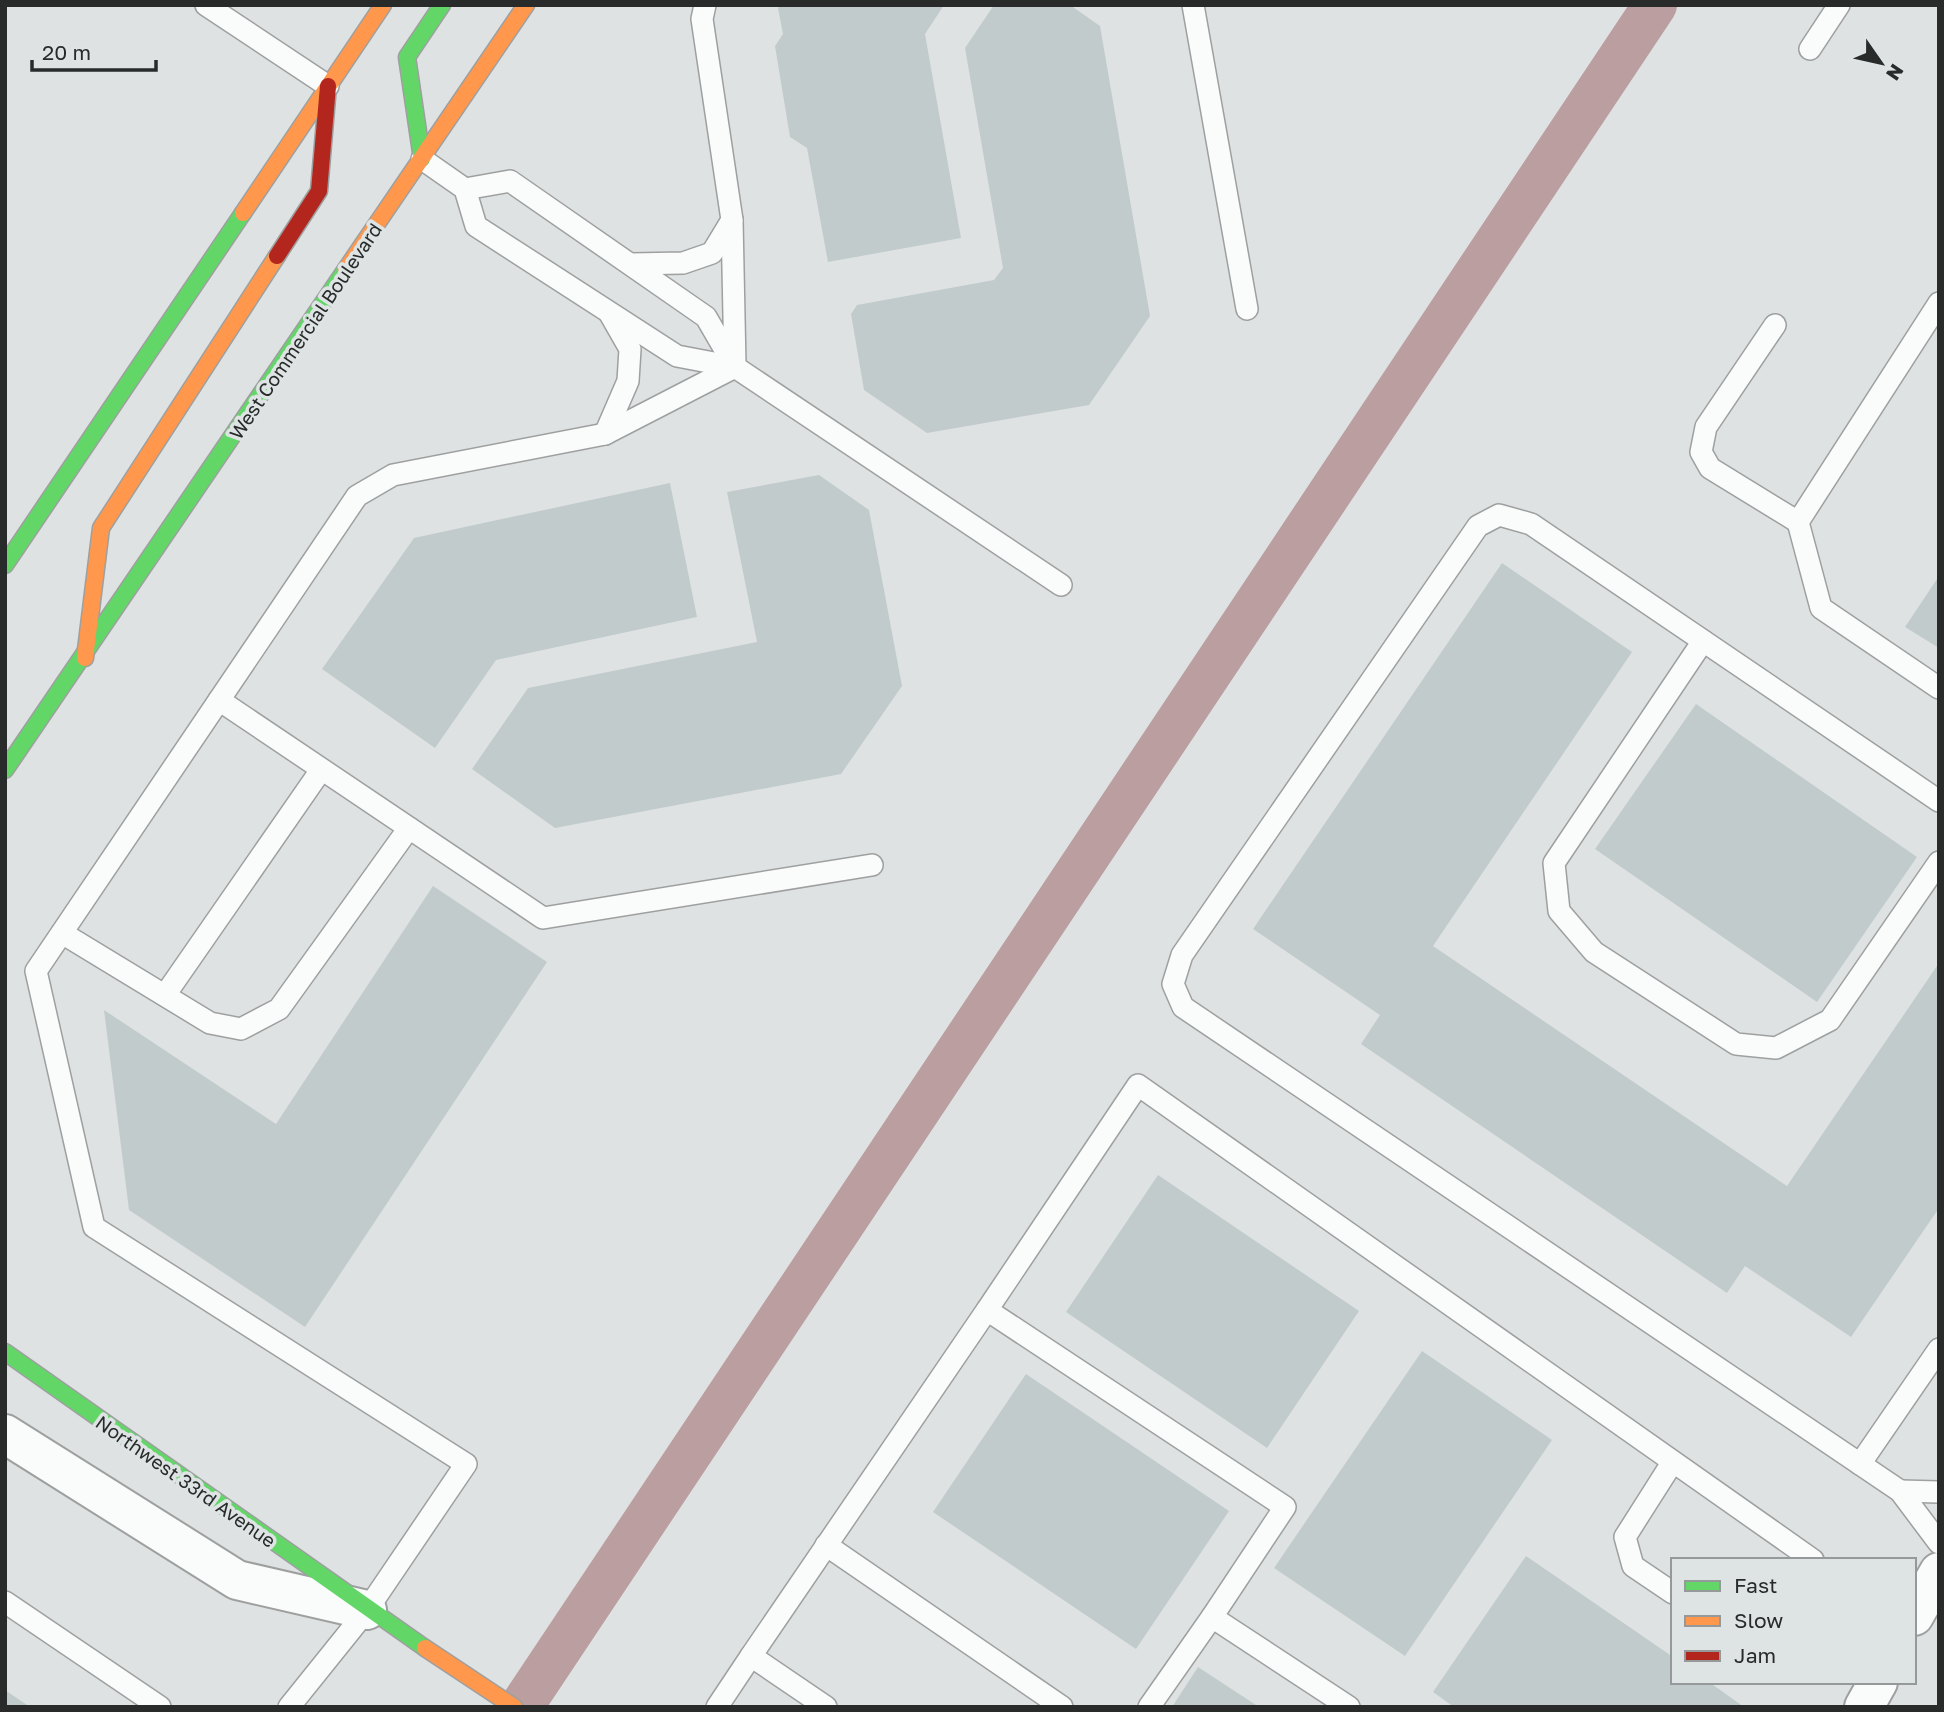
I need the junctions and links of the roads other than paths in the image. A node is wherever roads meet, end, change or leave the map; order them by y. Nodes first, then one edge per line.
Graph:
1 (206, 5) edge
2 (383, 5) edge
3 (442, 5) edge
4 (526, 5) edge
5 (705, 5) edge
6 (1192, 5) edge
7 (1839, 5) edge
8 (1810, 49) dead end
9 (328, 86) junction
10 (422, 159) junction
11 (465, 189) junction
12 (732, 220) junction
13 (632, 264) junction
14 (1939, 303) edge
15 (1247, 309) dead end
16 (607, 310) junction
17 (1775, 326) dead end
18 (735, 367) junction
19 (605, 434) junction
20 (1798, 522) junction
21 (5, 565) edge
22 (1061, 585) dead end
23 (1703, 641) junction
24 (85, 658) junction
25 (1939, 688) edge
26 (219, 701) junction
27 (5, 770) edge
28 (321, 770) junction
29 (1939, 801) edge
30 (409, 828) junction
31 (1939, 862) edge
32 (872, 865) dead end
33 (62, 933) junction
34 (165, 995) junction
35 (987, 1310) junction
36 (1939, 1349) edge
37 (5, 1352) edge
38 (5, 1434) edge
39 (1672, 1463) junction
40 (1860, 1464) junction
41 (1900, 1491) junction
42 (1939, 1492) edge
43 (1939, 1543) edge
44 (826, 1545) junction
45 (1813, 1558) edge
46 (1671, 1592) edge
47 (5, 1602) edge
48 (1212, 1617) junction
49 (383, 1620) junction
50 (751, 1657) junction
51 (1877, 1684) edge
52 (160, 1707) edge
53 (289, 1707) edge
54 (514, 1707) edge
55 (717, 1707) edge
56 (826, 1707) edge
57 (1062, 1707) edge
58 (1149, 1707) edge
59 (1349, 1707) edge
60 (1864, 1707) edge

1 - 9 lane
2 - 9 main road, West Commercial Boulevard
3 - 10 main road
4 - 10 main road, West Commercial Boulevard
5 - 12 lane
6 - 15 lane
7 - 8 lane
9 - 21 main road, West Commercial Boulevard
9 - 24 main road, West Commercial Boulevard
10 - 11 lane
10 - 24 main road, West Commercial Boulevard
11 - 13 lane
11 - 16 lane
12 - 13 lane
12 - 18 lane
13 - 18 lane
14 - 20 lane
16 - 18 lane
16 - 19 lane
17 - 20 lane
18 - 19 lane
18 - 22 lane
19 - 26 lane
20 - 25 lane
23 - 29 lane
23 - 31 lane
23 - 40 lane
24 - 27 main road, West Commercial Boulevard
26 - 28 lane
26 - 33 lane
28 - 30 lane
28 - 34 lane
30 - 32 lane
30 - 34 lane
33 - 34 lane
33 - 49 lane
35 - 39 lane
35 - 44 lane
35 - 48 lane
36 - 40 lane
37 - 49 main road, Northwest 33rd Avenue
38 - 49 street, Northwest 33rd Avenue
39 - 45 lane
39 - 46 lane
40 - 41 lane
41 - 42 lane
41 - 43 lane
44 - 50 lane
44 - 57 lane
47 - 52 lane
48 - 58 lane
48 - 59 lane
49 - 53 lane
49 - 54 main road, Northwest 33rd Avenue
50 - 55 lane
50 - 56 lane
51 - 60 street

